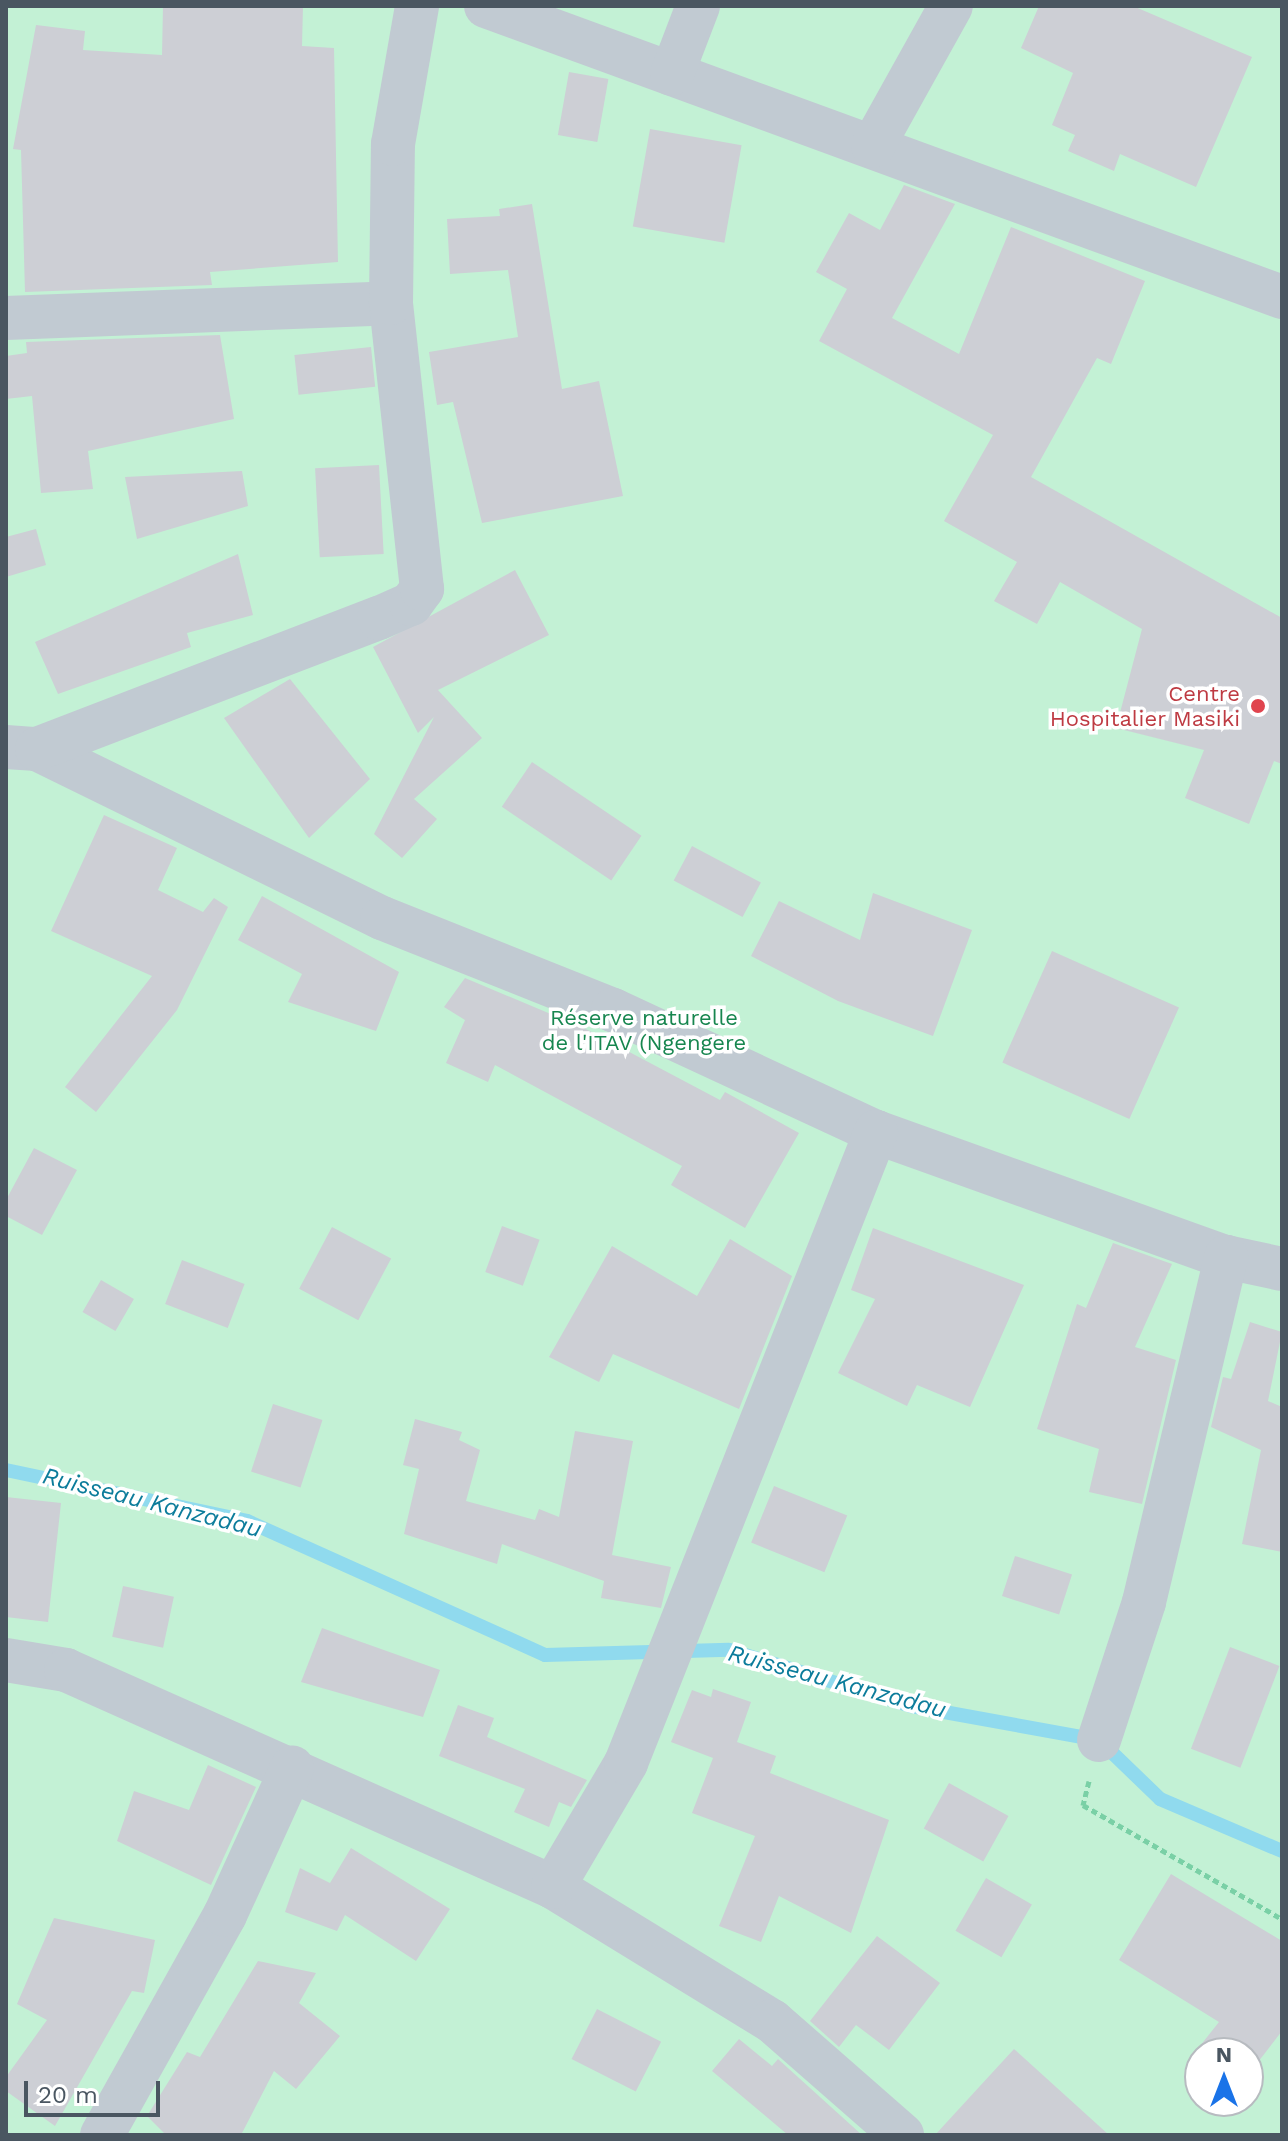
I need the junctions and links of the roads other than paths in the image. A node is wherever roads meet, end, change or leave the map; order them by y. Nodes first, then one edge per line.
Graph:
1 (417, 6) edge
2 (486, 6) edge
3 (698, 6) edge
4 (951, 6) edge
5 (672, 74) junction
6 (873, 146) junction
7 (1282, 297) edge
8 (391, 303) junction
9 (6, 318) edge
10 (22, 748) edge
11 (876, 1132) junction
12 (1226, 1257) junction
13 (1282, 1269) edge
14 (6, 1660) edge
15 (1099, 1740) road end
16 (292, 1768) junction
17 (553, 1887) junction
18 (102, 2135) edge
19 (902, 2135) edge

1 - 8 street
2 - 5 street
3 - 5 street
4 - 6 street
5 - 6 street
6 - 7 street
8 - 9 street
8 - 10 street
10 - 11 street
11 - 12 street
11 - 17 street
12 - 13 street
12 - 15 street
14 - 16 street
16 - 17 street
16 - 18 street
17 - 19 street

